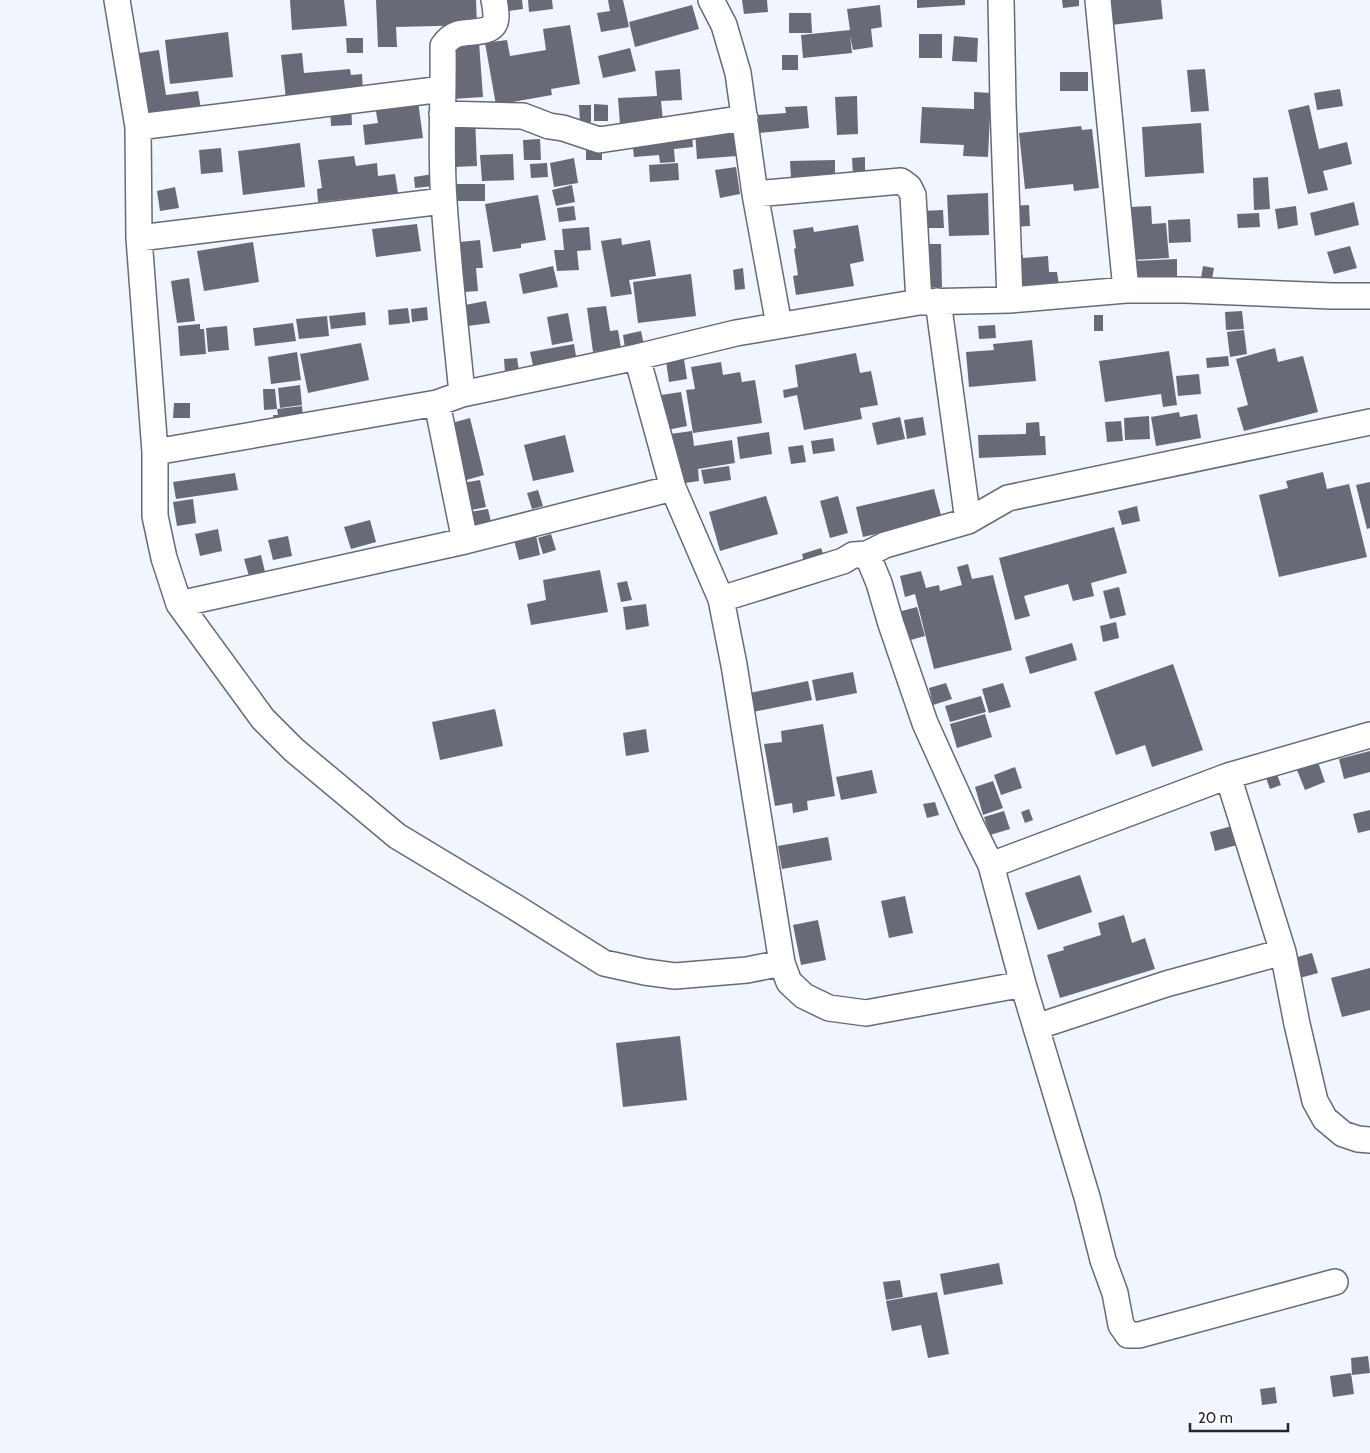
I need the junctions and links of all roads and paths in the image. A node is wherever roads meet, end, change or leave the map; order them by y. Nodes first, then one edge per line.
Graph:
1 (117, 0) edge
2 (494, 0) edge
3 (712, 0) edge
4 (1001, 0) edge
5 (1098, 0) edge
6 (444, 88) junction
7 (442, 114) junction
8 (745, 118) junction
9 (138, 127) junction
10 (755, 194) junction
11 (444, 201) junction
12 (139, 238) junction
13 (1126, 290) junction
14 (1370, 296) edge
15 (1010, 300) junction
16 (928, 302) junction
17 (779, 325) junction
18 (637, 357) junction
19 (462, 394) junction
20 (437, 403) junction
21 (1370, 422) edge
22 (155, 452) junction
23 (673, 488) junction
24 (968, 521) junction
25 (465, 541) junction
26 (867, 554) junction
27 (721, 599) junction
28 (179, 604) junction
29 (1370, 735) edge
30 (1228, 776) junction
31 (991, 865) junction
32 (1283, 952) junction
33 (782, 963) junction
34 (1022, 984) junction
35 (1036, 1027) junction
36 (1370, 1140) edge
37 (1335, 1282) dead end

1 - 9 street
2 - 6 street
3 - 8 street
4 - 15 street
5 - 13 street
6 - 7 street
6 - 9 street
7 - 8 street
7 - 11 street
8 - 10 street
9 - 12 street
10 - 16 street
10 - 17 street
11 - 12 street
11 - 19 street
12 - 22 street
13 - 14 street
13 - 15 street
15 - 16 street
16 - 17 street
16 - 24 street
17 - 18 street
18 - 19 street
18 - 23 street
19 - 20 street
20 - 22 street
20 - 25 street
21 - 24 street
22 - 28 street
23 - 25 street
23 - 27 street
24 - 26 street
25 - 28 street
26 - 27 street
26 - 31 street
27 - 33 street
28 - 33 street
29 - 30 street
30 - 31 street
30 - 32 street
31 - 34 street
32 - 35 street
32 - 36 street
33 - 34 street
34 - 35 street
35 - 37 street

